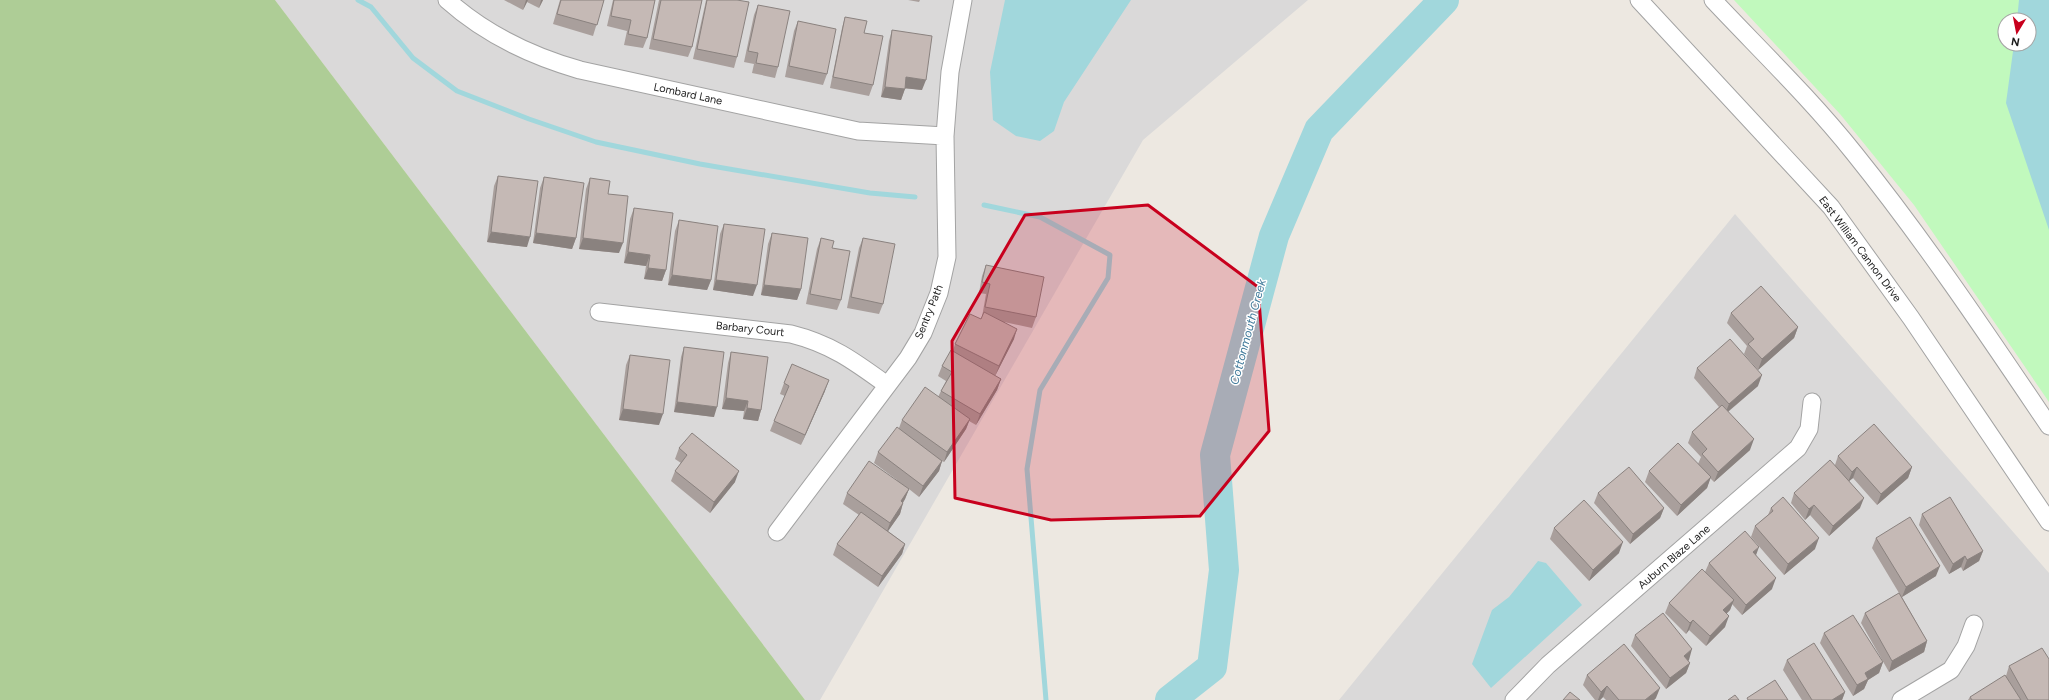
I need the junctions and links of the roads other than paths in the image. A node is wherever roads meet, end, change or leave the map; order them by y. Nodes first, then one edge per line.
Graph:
1 (447, 0) edge
2 (963, 0) edge
3 (1639, 0) edge
4 (1713, 0) edge
5 (945, 136) junction
6 (599, 312) dead end
7 (887, 385) junction
8 (1812, 402) dead end
9 (2034, 403) junction
10 (2049, 426) edge
11 (2049, 431) edge
12 (2049, 522) edge
13 (777, 532) dead end
14 (1974, 624) dead end
15 (1514, 700) edge
16 (1901, 700) edge

1 - 5 street, Lombard Lane
2 - 5 street, Sentry Path
3 - 12 street, East William Cannon Drive
4 - 9 street
5 - 7 street, Sentry Path
6 - 7 street, Barbary Court
7 - 13 street, Sentry Path
8 - 15 street, Auburn Blaze Lane
9 - 10 street
9 - 11 street
14 - 16 street

